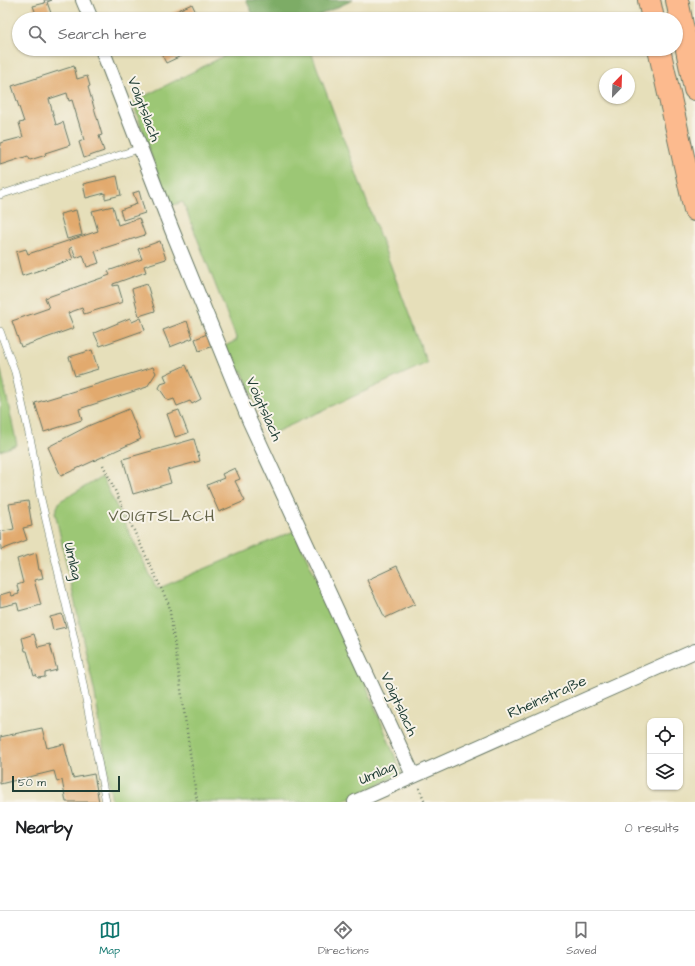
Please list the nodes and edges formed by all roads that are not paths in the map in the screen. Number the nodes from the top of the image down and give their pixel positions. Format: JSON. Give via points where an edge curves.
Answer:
{"nodes":[{"id":1,"x":83,"y":0,"type":"edge"},
{"id":2,"x":649,"y":0,"type":"edge"},
{"id":3,"x":677,"y":0,"type":"edge"},
{"id":4,"x":88,"y":12,"type":"edge"},
{"id":5,"x":652,"y":12,"type":"edge"},
{"id":6,"x":679,"y":12,"type":"edge"},
{"id":7,"x":683,"y":30,"type":"edge"},
{"id":8,"x":105,"y":56,"type":"edge"},
{"id":9,"x":662,"y":56,"type":"edge"},
{"id":10,"x":695,"y":89,"type":"edge"},
{"id":11,"x":140,"y":148,"type":"junction"},
{"id":12,"x":0,"y":195,"type":"edge"},
{"id":13,"x":695,"y":210,"type":"edge"},
{"id":14,"x":0,"y":331,"type":"edge"},
{"id":15,"x":695,"y":651,"type":"edge"},
{"id":16,"x":413,"y":775,"type":"junction"},
{"id":17,"x":106,"y":802,"type":"edge"},
{"id":18,"x":355,"y":802,"type":"edge"}],
"edges":[{"from":1,"to":4,"type":"street"},
{"from":2,"to":5,"type":"highway"},
{"from":3,"to":6,"type":"highway"},
{"from":7,"to":10,"type":"highway"},
{"from":8,"to":11,"type":"street","name":"Voigtslach"},
{"from":9,"to":13,"type":"highway"},
{"from":11,"to":12,"type":"lane"},
{"from":11,"to":16,"type":"street","name":"Voigtslach","via":[[250,422]]},
{"from":14,"to":17,"type":"lane","name":"Umlag","via":[[15,372],[32,447]]},
{"from":15,"to":16,"type":"street","name":"Rheinstraße"},
{"from":16,"to":18,"type":"street","name":"Umlag"}]}
